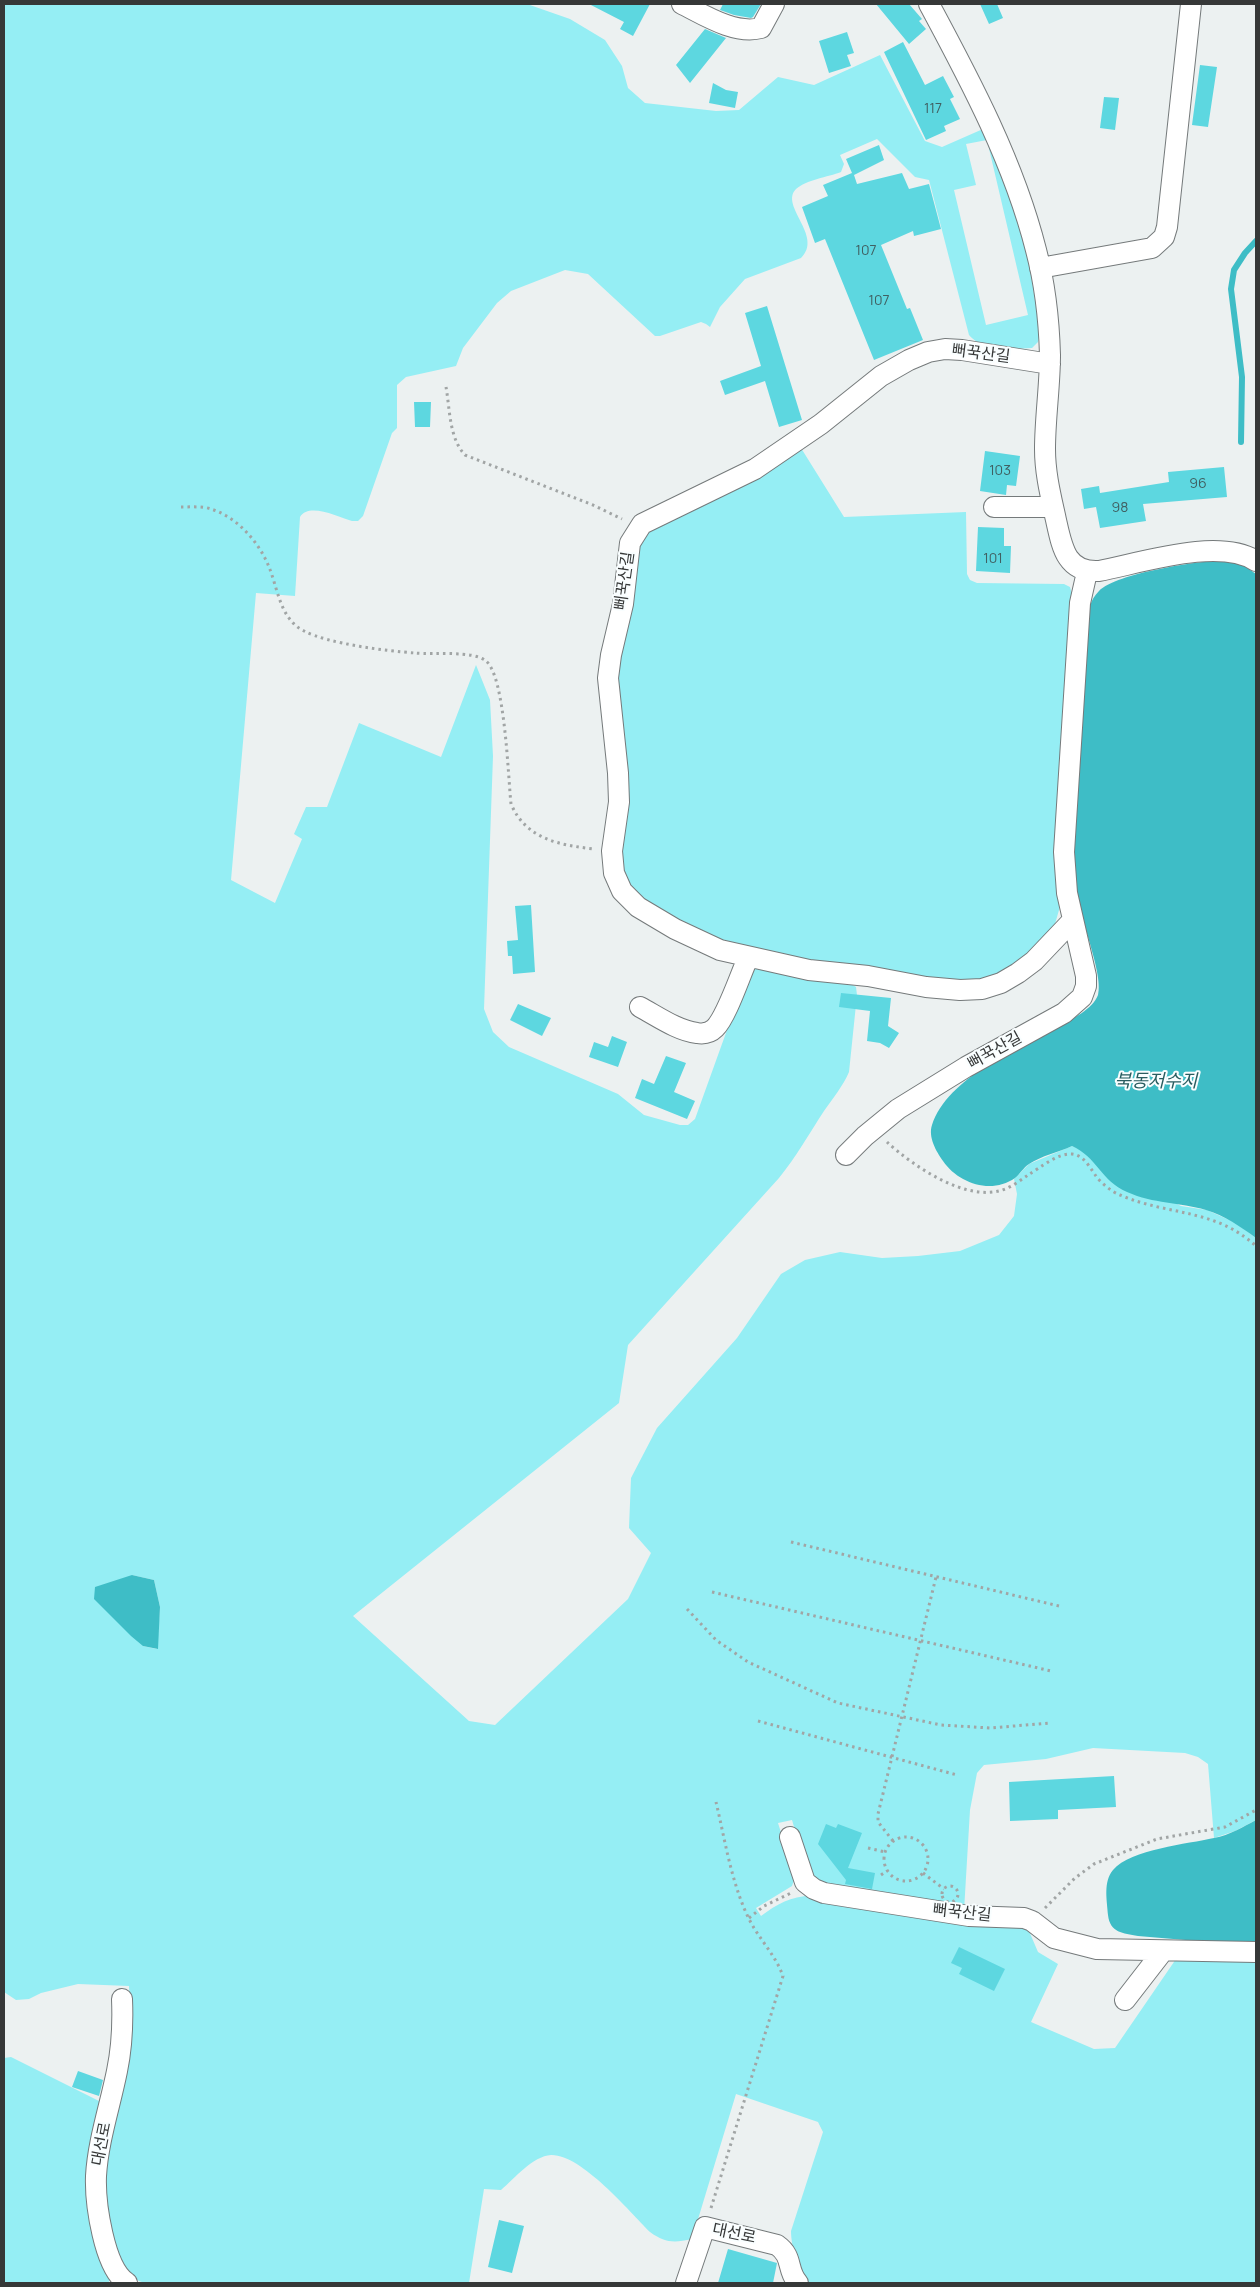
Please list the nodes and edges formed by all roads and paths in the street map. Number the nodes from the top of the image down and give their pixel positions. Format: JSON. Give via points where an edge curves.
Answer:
{"nodes":[{"id":1,"x":682,"y":4,"type":"edge"},
{"id":2,"x":774,"y":4,"type":"edge"},
{"id":3,"x":929,"y":4,"type":"edge"},
{"id":4,"x":1191,"y":4,"type":"edge"},
{"id":5,"x":1040,"y":268,"type":"junction"},
{"id":6,"x":1050,"y":364,"type":"junction"},
{"id":7,"x":446,"y":387,"type":"dead end"},
{"id":8,"x":181,"y":507,"type":"dead end"},
{"id":9,"x":994,"y":507,"type":"dead end"},
{"id":10,"x":1053,"y":507,"type":"junction"},
{"id":11,"x":638,"y":529,"type":"junction"},
{"id":12,"x":1254,"y":556,"type":"edge"},
{"id":13,"x":1087,"y":572,"type":"junction"},
{"id":14,"x":612,"y":851,"type":"junction"},
{"id":15,"x":1073,"y":920,"type":"junction"},
{"id":16,"x":748,"y":958,"type":"junction"},
{"id":17,"x":640,"y":1008,"type":"dead end"},
{"id":18,"x":873,"y":1129,"type":"junction"},
{"id":19,"x":846,"y":1155,"type":"dead end"},
{"id":20,"x":1256,"y":1246,"type":"edge"},
{"id":21,"x":791,"y":1542,"type":"dead end"},
{"id":22,"x":936,"y":1577,"type":"junction"},
{"id":23,"x":712,"y":1592,"type":"dead end"},
{"id":24,"x":1059,"y":1606,"type":"dead end"},
{"id":25,"x":687,"y":1609,"type":"dead end"},
{"id":26,"x":921,"y":1640,"type":"junction"},
{"id":27,"x":1051,"y":1671,"type":"dead end"},
{"id":28,"x":903,"y":1716,"type":"junction"},
{"id":29,"x":758,"y":1721,"type":"dead end"},
{"id":30,"x":1050,"y":1723,"type":"dead end"},
{"id":31,"x":892,"y":1757,"type":"junction"},
{"id":32,"x":957,"y":1775,"type":"dead end"},
{"id":33,"x":716,"y":1802,"type":"dead end"},
{"id":34,"x":1256,"y":1810,"type":"edge"},
{"id":35,"x":790,"y":1837,"type":"dead end"},
{"id":36,"x":893,"y":1841,"type":"junction"},
{"id":37,"x":868,"y":1848,"type":"dead end"},
{"id":38,"x":885,"y":1852,"type":"junction"},
{"id":39,"x":887,"y":1871,"type":"junction"},
{"id":40,"x":924,"y":1873,"type":"junction"},
{"id":41,"x":881,"y":1875,"type":"dead end"},
{"id":42,"x":809,"y":1885,"type":"junction"},
{"id":43,"x":944,"y":1888,"type":"dead end"},
{"id":44,"x":748,"y":1918,"type":"junction"},
{"id":45,"x":1032,"y":1921,"type":"junction"},
{"id":46,"x":1163,"y":1951,"type":"junction"},
{"id":47,"x":1256,"y":1952,"type":"edge"},
{"id":48,"x":122,"y":1999,"type":"dead end"},
{"id":49,"x":1125,"y":2000,"type":"dead end"},
{"id":50,"x":705,"y":2228,"type":"junction"},
{"id":51,"x":127,"y":2283,"type":"edge"},
{"id":52,"x":686,"y":2283,"type":"edge"},
{"id":53,"x":798,"y":2283,"type":"edge"}],
"edges":[{"from":1,"to":2,"type":"street","via":[[740,29],[752,30],[761,28]]},
{"from":3,"to":5,"type":"street","via":[[995,134],[1017,187]]},
{"from":4,"to":5,"type":"street","via":[[1164,237],[1152,248]]},
{"from":5,"to":6,"type":"street","via":[[1047,307]]},
{"from":6,"to":10,"type":"street","via":[[1045,451]]},
{"from":6,"to":11,"type":"street","name":"뻐꾹산길","via":[[962,350],[928,352],[880,376],[821,424],[769,460],[728,484],[650,518]]},
{"from":7,"to":11,"type":"path","via":[[454,438],[465,455],[612,514]]},
{"from":8,"to":14,"type":"path","via":[[211,509],[238,524],[257,545],[269,566],[284,611],[304,631],[371,648],[476,656],[486,660],[495,670],[500,692],[511,804],[517,817],[526,828],[540,836]]},
{"from":9,"to":10,"type":"street"},
{"from":10,"to":13,"type":"street","via":[[1062,545],[1073,562]]},
{"from":11,"to":14,"type":"street","name":"뻐꾹산길","via":[[630,543],[623,604],[608,678],[619,802]]},
{"from":12,"to":13,"type":"street","via":[[1210,550]]},
{"from":13,"to":15,"type":"street","name":"뻐꾹산길","via":[[1080,603],[1064,852],[1064,875]]},
{"from":14,"to":16,"type":"street","name":"뻐꾹산길","via":[[614,873],[622,891],[638,907],[720,950]]},
{"from":15,"to":16,"type":"street","name":"뻐꾹산길","via":[[1018,973],[1001,983],[982,988],[926,987]]},
{"from":15,"to":18,"type":"street","name":"뻐꾹산길","via":[[1086,976],[1082,997],[1074,1006],[944,1080]]},
{"from":16,"to":17,"type":"street","via":[[721,1019],[706,1034],[684,1030]]},
{"from":18,"to":19,"type":"street","name":"뻐꾹산길"},
{"from":18,"to":20,"type":"path","via":[[904,1158],[934,1176],[963,1188],[988,1192],[1006,1189],[1044,1164],[1072,1154],[1082,1158],[1097,1178],[1117,1194],[1153,1207],[1214,1219],[1243,1234]]},
{"from":21,"to":22,"type":"path"},
{"from":22,"to":24,"type":"path"},
{"from":22,"to":26,"type":"path"},
{"from":23,"to":26,"type":"path"},
{"from":25,"to":28,"type":"path","via":[[716,1640],[748,1662],[786,1681],[838,1703]]},
{"from":26,"to":27,"type":"path"},
{"from":26,"to":28,"type":"path"},
{"from":28,"to":30,"type":"path","via":[[941,1725],[990,1728]]},
{"from":28,"to":31,"type":"path"},
{"from":29,"to":31,"type":"path"},
{"from":31,"to":32,"type":"path"},
{"from":31,"to":36,"type":"path","via":[[877,1818]]},
{"from":33,"to":44,"type":"path","via":[[738,1894]]},
{"from":34,"to":45,"type":"path","via":[[1225,1827],[1157,1839],[1094,1864],[1075,1878]]},
{"from":35,"to":42,"type":"street","via":[[805,1882]]},
{"from":36,"to":38,"type":"path"},
{"from":36,"to":40,"type":"path","via":[[914,1838],[924,1846],[928,1860]]},
{"from":37,"to":38,"type":"path"},
{"from":38,"to":39,"type":"path"},
{"from":39,"to":40,"type":"path","via":[[895,1879],[903,1881]]},
{"from":39,"to":41,"type":"path"},
{"from":40,"to":43,"type":"path"},
{"from":42,"to":44,"type":"path","via":[[764,1906]]},
{"from":42,"to":45,"type":"street","name":"뻐꾹산길","via":[[824,1893],[969,1916]]},
{"from":44,"to":50,"type":"path","via":[[778,1961],[783,1976]]},
{"from":45,"to":46,"type":"street","name":"뻐꾹산길","via":[[1054,1938],[1075,1945],[1116,1951]]},
{"from":46,"to":47,"type":"street","name":"뻐꾹산길"},
{"from":46,"to":49,"type":"street"},
{"from":48,"to":51,"type":"street","name":"대선로","via":[[122,2044],[96,2176],[106,2247],[120,2279]]},
{"from":50,"to":52,"type":"street","name":"대선로"},
{"from":50,"to":53,"type":"street","name":"대선로","via":[[777,2245],[790,2258]]}]}
